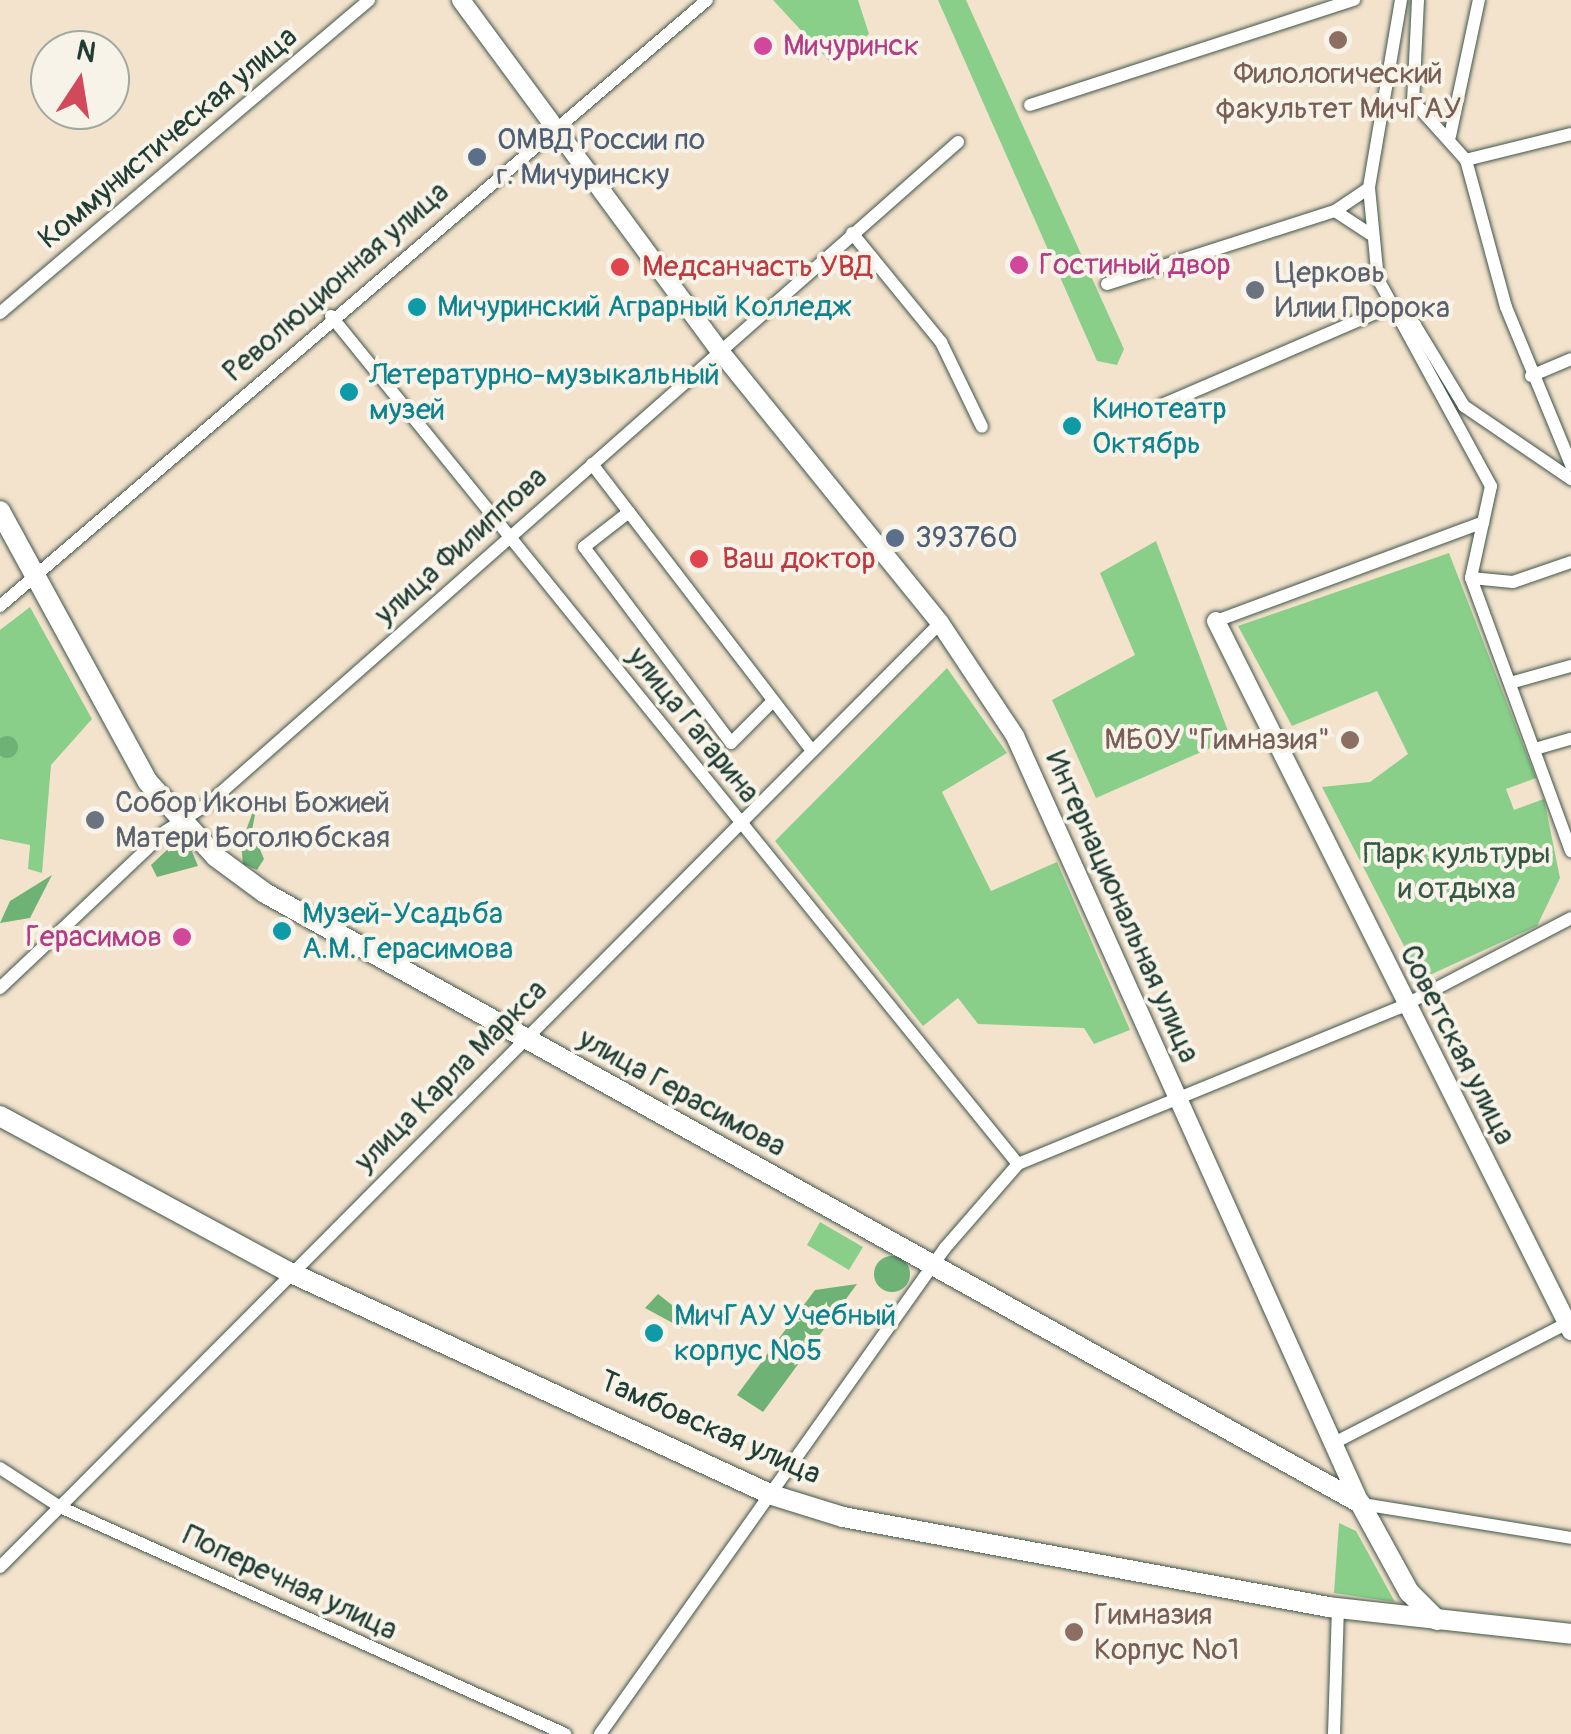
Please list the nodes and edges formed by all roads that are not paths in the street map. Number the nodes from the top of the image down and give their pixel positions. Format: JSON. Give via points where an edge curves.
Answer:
{"nodes":[{"id":1,"x":369,"y":0,"type":"edge"},
{"id":2,"x":461,"y":0,"type":"edge"},
{"id":3,"x":708,"y":0,"type":"edge"},
{"id":4,"x":1354,"y":0,"type":"edge"},
{"id":5,"x":1401,"y":0,"type":"edge"},
{"id":6,"x":1418,"y":0,"type":"edge"},
{"id":7,"x":1479,"y":0,"type":"edge"},
{"id":8,"x":1030,"y":105,"type":"dead end"},
{"id":9,"x":556,"y":128,"type":"junction"},
{"id":10,"x":1571,"y":134,"type":"edge"},
{"id":11,"x":1450,"y":136,"type":"junction"},
{"id":12,"x":958,"y":142,"type":"dead end"},
{"id":13,"x":1466,"y":160,"type":"junction"},
{"id":14,"x":1370,"y":188,"type":"junction"},
{"id":15,"x":1335,"y":211,"type":"junction"},
{"id":16,"x":852,"y":233,"type":"junction"},
{"id":17,"x":1370,"y":234,"type":"junction"},
{"id":18,"x":1107,"y":284,"type":"dead end"},
{"id":19,"x":1390,"y":307,"type":"junction"},
{"id":20,"x":0,"y":313,"type":"edge"},
{"id":21,"x":331,"y":316,"type":"junction"},
{"id":22,"x":719,"y":350,"type":"junction"},
{"id":23,"x":1571,"y":359,"type":"edge"},
{"id":24,"x":1531,"y":376,"type":"junction"},
{"id":25,"x":1162,"y":405,"type":"dead end"},
{"id":26,"x":982,"y":427,"type":"dead end"},
{"id":27,"x":592,"y":464,"type":"junction"},
{"id":28,"x":1571,"y":465,"type":"edge"},
{"id":29,"x":1571,"y":479,"type":"edge"},
{"id":30,"x":0,"y":511,"type":"edge"},
{"id":31,"x":629,"y":512,"type":"junction"},
{"id":32,"x":1483,"y":522,"type":"junction"},
{"id":33,"x":510,"y":536,"type":"junction"},
{"id":34,"x":1571,"y":562,"type":"edge"},
{"id":35,"x":34,"y":576,"type":"junction"},
{"id":36,"x":1471,"y":578,"type":"junction"},
{"id":37,"x":0,"y":606,"type":"edge"},
{"id":38,"x":1216,"y":621,"type":"joint"},
{"id":39,"x":940,"y":623,"type":"junction"},
{"id":40,"x":1571,"y":666,"type":"edge"},
{"id":41,"x":1510,"y":684,"type":"junction"},
{"id":42,"x":774,"y":701,"type":"junction"},
{"id":43,"x":1571,"y":739,"type":"edge"},
{"id":44,"x":811,"y":749,"type":"junction"},
{"id":45,"x":1535,"y":749,"type":"junction"},
{"id":46,"x":177,"y":821,"type":"junction"},
{"id":47,"x":739,"y":822,"type":"junction"},
{"id":48,"x":1569,"y":836,"type":"edge"},
{"id":49,"x":1571,"y":851,"type":"edge"},
{"id":50,"x":1571,"y":918,"type":"edge"},
{"id":51,"x":0,"y":988,"type":"edge"},
{"id":52,"x":1406,"y":1004,"type":"junction"},
{"id":53,"x":525,"y":1039,"type":"junction"},
{"id":54,"x":1178,"y":1102,"type":"junction"},
{"id":55,"x":0,"y":1116,"type":"edge"},
{"id":56,"x":1018,"y":1164,"type":"junction"},
{"id":57,"x":935,"y":1264,"type":"junction"},
{"id":58,"x":286,"y":1271,"type":"junction"},
{"id":59,"x":1570,"y":1325,"type":"edge"},
{"id":60,"x":1332,"y":1444,"type":"junction"},
{"id":61,"x":0,"y":1468,"type":"edge"},
{"id":62,"x":772,"y":1495,"type":"junction"},
{"id":63,"x":1360,"y":1503,"type":"junction"},
{"id":64,"x":60,"y":1507,"type":"junction"},
{"id":65,"x":1571,"y":1538,"type":"edge"},
{"id":66,"x":0,"y":1568,"type":"edge"},
{"id":67,"x":1338,"y":1608,"type":"junction"},
{"id":68,"x":1438,"y":1620,"type":"junction"},
{"id":69,"x":1571,"y":1634,"type":"edge"},
{"id":70,"x":565,"y":1734,"type":"edge"},
{"id":71,"x":600,"y":1734,"type":"edge"},
{"id":72,"x":1334,"y":1734,"type":"edge"}],
"edges":[{"from":1,"to":20,"type":"street","name":"Коммунистическая улица"},
{"from":2,"to":9,"type":"main road","name":"Интернациональная улица"},
{"from":3,"to":9,"type":"street","name":"Революционная улица"},
{"from":4,"to":8,"type":"street"},
{"from":5,"to":14,"type":"street"},
{"from":6,"to":11,"type":"street","via":[[1413,101],[1419,118]]},
{"from":7,"to":11,"type":"street"},
{"from":9,"to":21,"type":"street","name":"Революционная улица"},
{"from":9,"to":22,"type":"main road","name":"Интернациональная улица"},
{"from":10,"to":13,"type":"street"},
{"from":11,"to":13,"type":"street"},
{"from":12,"to":16,"type":"street","name":"улица Филиппова"},
{"from":13,"to":24,"type":"street"},
{"from":14,"to":15,"type":"street"},
{"from":14,"to":17,"type":"street"},
{"from":15,"to":17,"type":"street"},
{"from":15,"to":18,"type":"street"},
{"from":16,"to":22,"type":"street","name":"улица Филиппова"},
{"from":16,"to":26,"type":"street","via":[[941,342]]},
{"from":17,"to":19,"type":"street"},
{"from":19,"to":25,"type":"street"},
{"from":19,"to":29,"type":"street","via":[[1415,325],[1464,406]]},
{"from":19,"to":32,"type":"street","via":[[1491,486]]},
{"from":21,"to":33,"type":"street","name":"улица Гагарина"},
{"from":21,"to":35,"type":"street","name":"Революционная улица"},
{"from":22,"to":27,"type":"street","name":"улица Филиппова"},
{"from":22,"to":39,"type":"main road","name":"Интернациональная улица"},
{"from":23,"to":24,"type":"street"},
{"from":24,"to":28,"type":"street"},
{"from":27,"to":31,"type":"street"},
{"from":27,"to":33,"type":"street","name":"улица Филиппова"},
{"from":30,"to":35,"type":"main road","name":"улица Герасимова"},
{"from":31,"to":42,"type":"street"},
{"from":31,"to":42,"type":"street","via":[[584,548],[731,743]]},
{"from":32,"to":36,"type":"street"},
{"from":32,"to":38,"type":"street"},
{"from":33,"to":46,"type":"street","name":"улица Филиппова","via":[[210,803]]},
{"from":33,"to":47,"type":"street","name":"улица Гагарина"},
{"from":34,"to":36,"type":"street","via":[[1513,582]]},
{"from":35,"to":37,"type":"street","name":"Революционная улица"},
{"from":35,"to":46,"type":"main road","name":"улица Герасимова","via":[[97,697]]},
{"from":36,"to":41,"type":"street"},
{"from":38,"to":52,"type":"main road","name":"Советская улица"},
{"from":39,"to":44,"type":"street","name":"улица Карла Маркса"},
{"from":39,"to":54,"type":"main road","name":"Интернациональная улица","via":[[1070,842]]},
{"from":40,"to":41,"type":"street"},
{"from":41,"to":45,"type":"street"},
{"from":42,"to":44,"type":"street"},
{"from":43,"to":45,"type":"street"},
{"from":44,"to":47,"type":"street","name":"улица Карла Маркса"},
{"from":45,"to":48,"type":"street"},
{"from":46,"to":51,"type":"street","name":"улица Филиппова"},
{"from":46,"to":53,"type":"main road","name":"улица Герасимова","via":[[265,894]]},
{"from":47,"to":53,"type":"street","name":"улица Карла Маркса"},
{"from":47,"to":56,"type":"street","name":"улица Гагарина"},
{"from":48,"to":49,"type":"street"},
{"from":50,"to":52,"type":"street"},
{"from":52,"to":54,"type":"street"},
{"from":52,"to":59,"type":"main road","name":"Советская улица"},
{"from":53,"to":57,"type":"main road","name":"улица Герасимова"},
{"from":53,"to":58,"type":"street","name":"улица Карла Маркса"},
{"from":54,"to":56,"type":"street"},
{"from":54,"to":60,"type":"main road","name":"Интернациональная улица"},
{"from":55,"to":58,"type":"main road","name":"Тамбовская улица"},
{"from":56,"to":57,"type":"street"},
{"from":57,"to":62,"type":"street"},
{"from":57,"to":63,"type":"main road","name":"улица Герасимова"},
{"from":58,"to":62,"type":"main road","name":"Тамбовская улица"},
{"from":58,"to":64,"type":"street","name":"улица Карла Маркса"},
{"from":59,"to":60,"type":"street"},
{"from":60,"to":63,"type":"main road","name":"Интернациональная улица"},
{"from":61,"to":64,"type":"street","name":"Поперечная улица"},
{"from":62,"to":67,"type":"main road","name":"Тамбовская улица","via":[[842,1517]]},
{"from":62,"to":71,"type":"street"},
{"from":63,"to":65,"type":"street"},
{"from":63,"to":68,"type":"main road","via":[[1409,1592]]},
{"from":64,"to":66,"type":"street","name":"улица Карла Маркса"},
{"from":64,"to":70,"type":"street","name":"Поперечная улица"},
{"from":67,"to":68,"type":"main road","name":"Тамбовская улица"},
{"from":67,"to":72,"type":"street"},
{"from":68,"to":69,"type":"main road","name":"Тамбовская улица"}]}
